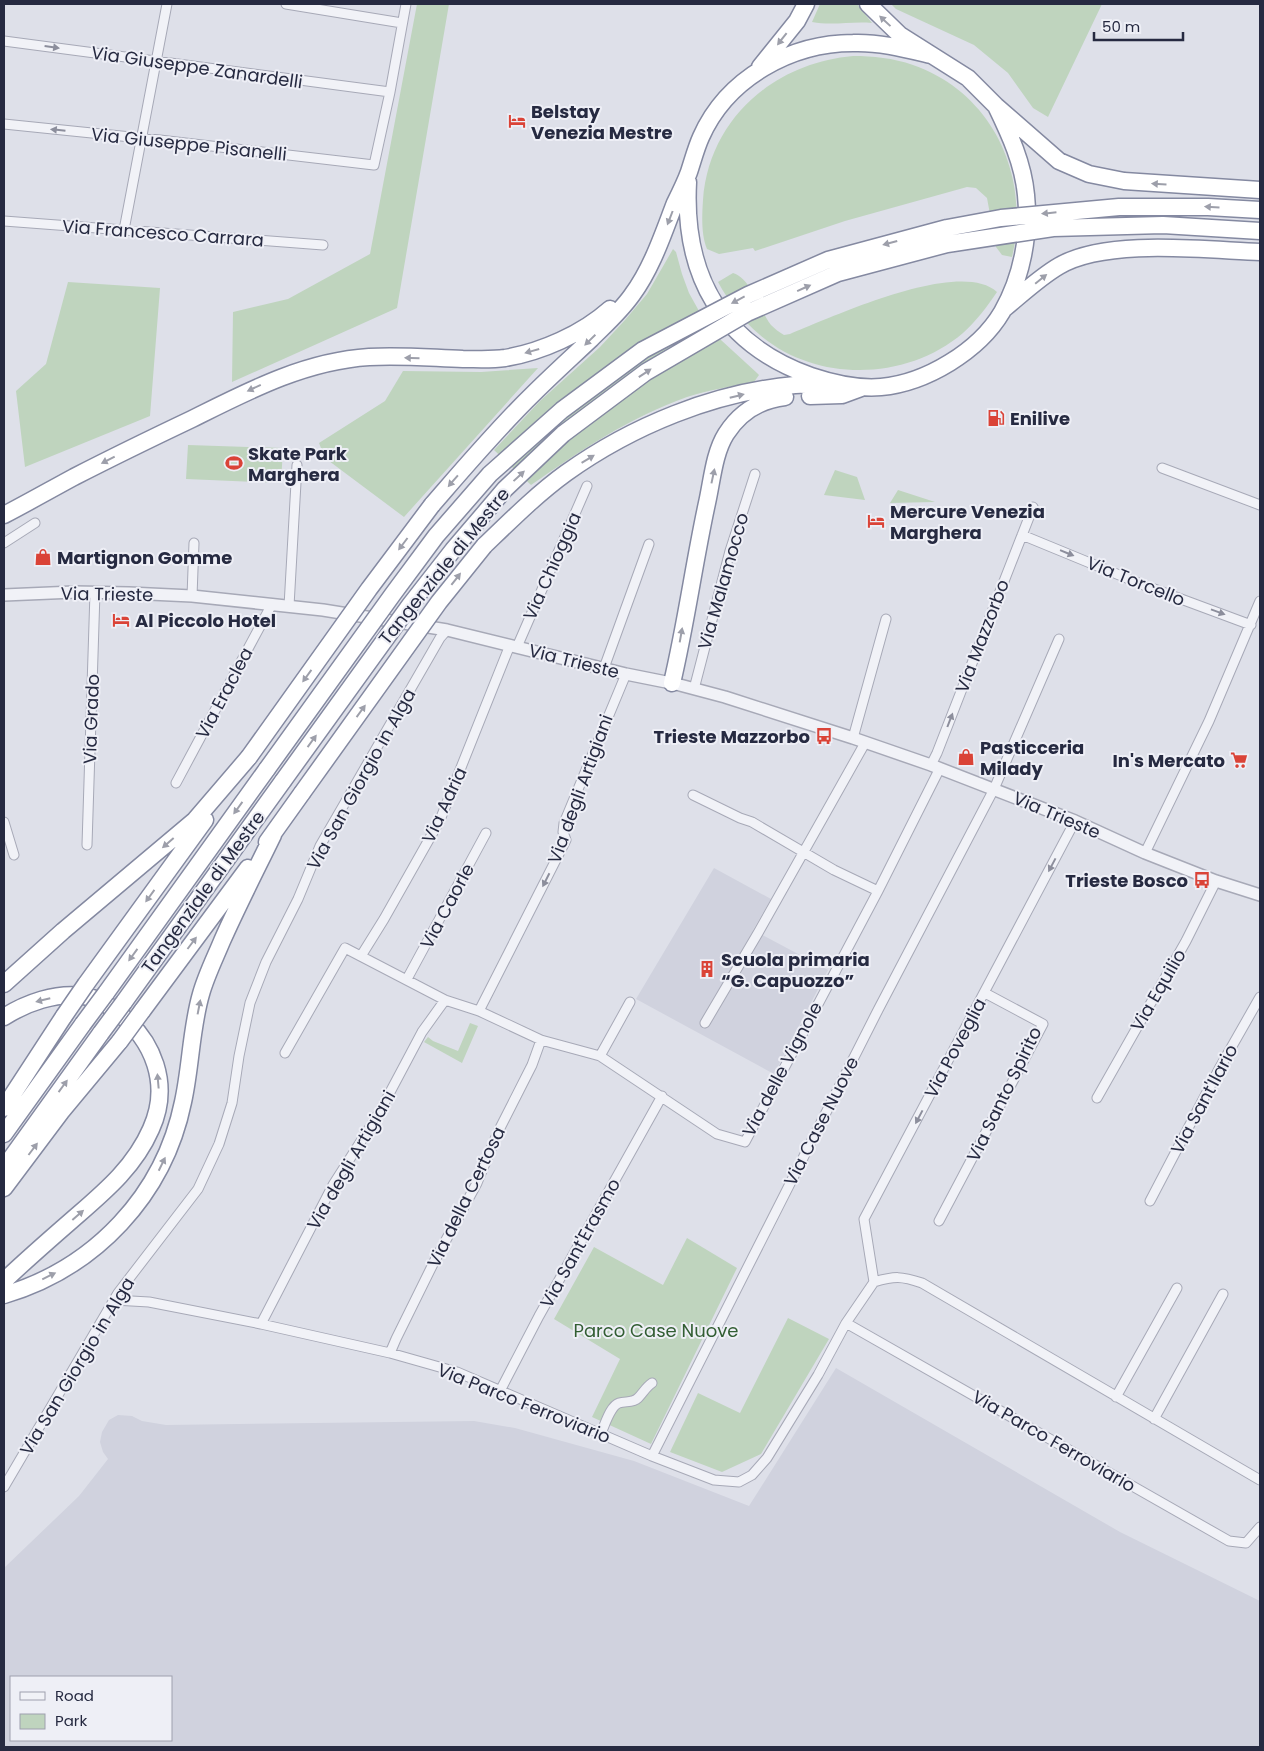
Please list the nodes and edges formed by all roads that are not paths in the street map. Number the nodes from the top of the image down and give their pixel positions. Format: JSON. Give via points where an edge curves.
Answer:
{"nodes":[{"id":1,"x":167,"y":4,"type":"edge"},
{"id":2,"x":286,"y":4,"type":"edge"},
{"id":3,"x":406,"y":4,"type":"edge"},
{"id":4,"x":806,"y":4,"type":"edge"},
{"id":5,"x":868,"y":4,"type":"edge"},
{"id":6,"x":402,"y":22,"type":"junction"},
{"id":7,"x":4,"y":41,"type":"edge"},
{"id":8,"x":931,"y":55,"type":"junction"},
{"id":9,"x":156,"y":61,"type":"junction"},
{"id":10,"x":755,"y":72,"type":"junction"},
{"id":11,"x":390,"y":92,"type":"junction"},
{"id":12,"x":996,"y":106,"type":"junction"},
{"id":13,"x":4,"y":124,"type":"edge"},
{"id":14,"x":142,"y":138,"type":"junction"},
{"id":15,"x":689,"y":172,"type":"junction"},
{"id":16,"x":1260,"y":190,"type":"edge"},
{"id":17,"x":1260,"y":210,"type":"edge"},
{"id":18,"x":4,"y":221,"type":"edge"},
{"id":19,"x":124,"y":230,"type":"junction"},
{"id":20,"x":1260,"y":231,"type":"edge"},
{"id":21,"x":323,"y":245,"type":"dead end"},
{"id":22,"x":1260,"y":252,"type":"edge"},
{"id":23,"x":644,"y":276,"type":"junction"},
{"id":24,"x":1003,"y":310,"type":"junction"},
{"id":25,"x":855,"y":386,"type":"junction"},
{"id":26,"x":297,"y":465,"type":"dead end"},
{"id":27,"x":1162,"y":468,"type":"dead end"},
{"id":28,"x":755,"y":474,"type":"dead end"},
{"id":29,"x":587,"y":486,"type":"dead end"},
{"id":30,"x":1260,"y":505,"type":"edge"},
{"id":31,"x":1033,"y":507,"type":"dead end"},
{"id":32,"x":4,"y":515,"type":"edge"},
{"id":33,"x":35,"y":523,"type":"dead end"},
{"id":34,"x":1022,"y":535,"type":"junction"},
{"id":35,"x":194,"y":543,"type":"dead end"},
{"id":36,"x":4,"y":544,"type":"edge"},
{"id":37,"x":649,"y":544,"type":"dead end"},
{"id":38,"x":4,"y":587,"type":"edge"},
{"id":39,"x":94,"y":592,"type":"junction"},
{"id":40,"x":22,"y":593,"type":"junction"},
{"id":41,"x":4,"y":595,"type":"edge"},
{"id":42,"x":192,"y":596,"type":"junction"},
{"id":43,"x":1260,"y":601,"type":"edge"},
{"id":44,"x":272,"y":604,"type":"junction"},
{"id":45,"x":290,"y":606,"type":"junction"},
{"id":46,"x":886,"y":619,"type":"dead end"},
{"id":47,"x":1251,"y":624,"type":"junction"},
{"id":48,"x":447,"y":630,"type":"junction"},
{"id":49,"x":1059,"y":639,"type":"dead end"},
{"id":50,"x":514,"y":646,"type":"junction"},
{"id":51,"x":604,"y":668,"type":"junction"},
{"id":52,"x":626,"y":674,"type":"junction"},
{"id":53,"x":672,"y":683,"type":"junction"},
{"id":54,"x":694,"y":689,"type":"junction"},
{"id":55,"x":853,"y":738,"type":"junction"},
{"id":56,"x":865,"y":743,"type":"junction"},
{"id":57,"x":249,"y":757,"type":"junction"},
{"id":58,"x":935,"y":767,"type":"junction"},
{"id":59,"x":176,"y":783,"type":"dead end"},
{"id":60,"x":994,"y":789,"type":"junction"},
{"id":61,"x":693,"y":794,"type":"dead end"},
{"id":62,"x":1075,"y":821,"type":"junction"},
{"id":63,"x":4,"y":822,"type":"edge"},
{"id":64,"x":486,"y":833,"type":"dead end"},
{"id":65,"x":273,"y":835,"type":"junction"},
{"id":66,"x":87,"y":845,"type":"dead end"},
{"id":67,"x":804,"y":851,"type":"junction"},
{"id":68,"x":1145,"y":853,"type":"junction"},
{"id":69,"x":14,"y":855,"type":"dead end"},
{"id":70,"x":1216,"y":881,"type":"junction"},
{"id":71,"x":878,"y":891,"type":"junction"},
{"id":72,"x":1260,"y":896,"type":"edge"},
{"id":73,"x":361,"y":956,"type":"junction"},
{"id":74,"x":408,"y":979,"type":"junction"},
{"id":75,"x":4,"y":984,"type":"edge"},
{"id":76,"x":985,"y":993,"type":"junction"},
{"id":77,"x":1260,"y":997,"type":"edge"},
{"id":78,"x":445,"y":1000,"type":"junction"},
{"id":79,"x":630,"y":1002,"type":"dead end"},
{"id":80,"x":479,"y":1011,"type":"junction"},
{"id":81,"x":4,"y":1017,"type":"edge"},
{"id":82,"x":705,"y":1023,"type":"dead end"},
{"id":83,"x":541,"y":1040,"type":"junction"},
{"id":84,"x":285,"y":1053,"type":"dead end"},
{"id":85,"x":600,"y":1056,"type":"junction"},
{"id":86,"x":662,"y":1096,"type":"junction"},
{"id":87,"x":1097,"y":1098,"type":"dead end"},
{"id":88,"x":4,"y":1108,"type":"edge"},
{"id":89,"x":4,"y":1134,"type":"edge"},
{"id":90,"x":4,"y":1168,"type":"edge"},
{"id":91,"x":4,"y":1188,"type":"edge"},
{"id":92,"x":1150,"y":1201,"type":"dead end"},
{"id":93,"x":939,"y":1221,"type":"dead end"},
{"id":94,"x":4,"y":1281,"type":"edge"},
{"id":95,"x":874,"y":1282,"type":"junction"},
{"id":96,"x":1177,"y":1288,"type":"dead end"},
{"id":97,"x":1223,"y":1294,"type":"dead end"},
{"id":98,"x":4,"y":1295,"type":"edge"},
{"id":99,"x":114,"y":1300,"type":"junction"},
{"id":100,"x":846,"y":1323,"type":"junction"},
{"id":101,"x":261,"y":1324,"type":"junction"},
{"id":102,"x":390,"y":1353,"type":"junction"},
{"id":103,"x":652,"y":1383,"type":"dead end"},
{"id":104,"x":500,"y":1391,"type":"junction"},
{"id":105,"x":1116,"y":1397,"type":"junction"},
{"id":106,"x":1154,"y":1419,"type":"junction"},
{"id":107,"x":601,"y":1433,"type":"junction"},
{"id":108,"x":652,"y":1456,"type":"junction"},
{"id":109,"x":1260,"y":1480,"type":"edge"},
{"id":110,"x":4,"y":1487,"type":"edge"},
{"id":111,"x":1260,"y":1527,"type":"edge"}],
"edges":[{"from":1,"to":9,"type":"street"},
{"from":2,"to":6,"type":"street"},
{"from":3,"to":6,"type":"street"},
{"from":4,"to":10,"type":"highway","one_way":true,"via":[[797,21]]},
{"from":8,"to":5,"type":"highway","one_way":true,"via":[[900,34]]},
{"from":6,"to":11,"type":"street"},
{"from":7,"to":9,"type":"street","name":"Via Giuseppe Zanardelli","one_way":true},
{"from":8,"to":10,"type":"highway","via":[[881,44],[827,44],[786,57]]},
{"from":8,"to":12,"type":"highway","via":[[968,78]]},
{"from":9,"to":11,"type":"street","name":"Via Giuseppe Zanardelli"},
{"from":9,"to":14,"type":"street"},
{"from":10,"to":15,"type":"highway","via":[[713,115]]},
{"from":11,"to":14,"type":"street","name":"Via Giuseppe Pisanelli","via":[[374,165]]},
{"from":16,"to":12,"type":"highway","one_way":true,"via":[[1124,181],[1089,174],[1059,161]]},
{"from":12,"to":24,"type":"highway","via":[[1020,161],[1027,212],[1018,276]]},
{"from":14,"to":13,"type":"street","name":"Via Giuseppe Pisanelli","one_way":true},
{"from":14,"to":19,"type":"street"},
{"from":15,"to":23,"type":"highway","one_way":true},
{"from":15,"to":25,"type":"highway","via":[[687,202],[694,254],[706,289],[726,319],[768,357],[797,371]]},
{"from":17,"to":89,"type":"highway","name":"Tangenziale di Mestre","one_way":true,"bridge":true,"via":[[1119,207],[1000,218],[947,228],[828,260],[748,295],[643,350],[562,410],[490,474],[425,551]]},
{"from":18,"to":19,"type":"street","name":"Via Francesco Carrara"},
{"from":19,"to":21,"type":"street","name":"Via Francesco Carrara"},
{"from":90,"to":20,"type":"highway","name":"Tangenziale di Mestre","one_way":true,"bridge":true,"via":[[453,550],[505,489],[564,434],[646,372],[747,313],[838,273],[947,244],[1053,228],[1163,225]]},
{"from":24,"to":22,"type":"highway","one_way":true,"via":[[1060,265],[1095,252],[1142,248]]},
{"from":23,"to":32,"type":"highway","one_way":true,"via":[[592,322],[561,340],[532,351],[485,359],[369,357],[276,378]]},
{"from":23,"to":57,"type":"highway","one_way":true,"bridge":true,"via":[[621,310],[532,395],[432,505]]},
{"from":24,"to":25,"type":"highway","via":[[976,343],[944,366],[909,381],[881,387]]},
{"from":53,"to":25,"type":"highway","one_way":true,"via":[[714,469],[727,432],[739,417],[766,400],[842,395]]},
{"from":65,"to":25,"type":"highway","one_way":true,"bridge":true,"via":[[439,602],[484,546],[565,474],[650,425],[699,406],[761,390],[797,385]]},
{"from":26,"to":45,"type":"street"},
{"from":27,"to":30,"type":"street"},
{"from":28,"to":54,"type":"street","name":"Via Malamocco","via":[[730,551]]},
{"from":29,"to":50,"type":"street","name":"Via Chioggia"},
{"from":31,"to":34,"type":"street","name":"Via Mazzorbo"},
{"from":33,"to":36,"type":"street"},
{"from":34,"to":47,"type":"street","name":"Via Torcello","one_way":true,"via":[[1146,586]]},
{"from":58,"to":34,"type":"street","name":"Via Mazzorbo","one_way":true,"via":[[937,753]]},
{"from":35,"to":42,"type":"street"},
{"from":37,"to":51,"type":"street"},
{"from":38,"to":40,"type":"street","name":"Via Trieste"},
{"from":39,"to":40,"type":"street","name":"Via Trieste"},
{"from":39,"to":42,"type":"street","name":"Via Trieste"},
{"from":39,"to":66,"type":"street","name":"Via Grado"},
{"from":40,"to":41,"type":"street","name":"Via Trieste"},
{"from":42,"to":44,"type":"street","name":"Via Trieste"},
{"from":43,"to":47,"type":"street"},
{"from":44,"to":45,"type":"street","name":"Via Trieste"},
{"from":44,"to":59,"type":"street","name":"Via Eraclea"},
{"from":45,"to":48,"type":"street","name":"Via Trieste"},
{"from":46,"to":55,"type":"street"},
{"from":47,"to":68,"type":"street","via":[[1209,722]]},
{"from":48,"to":50,"type":"street","name":"Via Trieste"},
{"from":48,"to":99,"type":"street","name":"Via San Giorgio in Alga","via":[[320,846],[266,962],[250,1002],[232,1103],[219,1144],[198,1189]]},
{"from":49,"to":60,"type":"street","name":"Via Case Nuove"},
{"from":50,"to":51,"type":"street","name":"Via Trieste"},
{"from":50,"to":73,"type":"street","name":"Via Adria","via":[[440,820]]},
{"from":51,"to":52,"type":"street","name":"Via Trieste"},
{"from":52,"to":53,"type":"street","name":"Via Trieste"},
{"from":52,"to":80,"type":"street","name":"Via degli Artigiani","one_way":true,"via":[[564,824],[566,840]]},
{"from":53,"to":54,"type":"street","name":"Via Trieste"},
{"from":54,"to":55,"type":"street","name":"Via Trieste"},
{"from":55,"to":56,"type":"street","name":"Via Trieste"},
{"from":56,"to":58,"type":"street","name":"Via Trieste"},
{"from":56,"to":67,"type":"street"},
{"from":57,"to":75,"type":"highway","one_way":true,"via":[[195,820]]},
{"from":57,"to":88,"type":"highway","one_way":true,"bridge":true,"via":[[86,984]]},
{"from":58,"to":60,"type":"street","name":"Via Trieste"},
{"from":58,"to":71,"type":"street","name":"Via delle Vignole"},
{"from":60,"to":62,"type":"street","name":"Via Trieste"},
{"from":60,"to":108,"type":"street","name":"Via Case Nuove","via":[[869,1027]]},
{"from":61,"to":67,"type":"street"},
{"from":62,"to":68,"type":"street","name":"Via Trieste"},
{"from":62,"to":76,"type":"street","name":"Via Poveglia","one_way":true},
{"from":63,"to":69,"type":"street"},
{"from":64,"to":74,"type":"street","name":"Via Caorle"},
{"from":91,"to":65,"type":"highway","one_way":true,"bridge":true,"via":[[120,1041]]},
{"from":98,"to":65,"type":"highway","one_way":true,"via":[[66,1268],[85,1255],[122,1222],[154,1180],[180,1118],[201,994],[238,905]]},
{"from":67,"to":71,"type":"street"},
{"from":67,"to":82,"type":"street"},
{"from":68,"to":70,"type":"street","name":"Via Trieste"},
{"from":70,"to":72,"type":"street","name":"Via Trieste"},
{"from":70,"to":87,"type":"street","name":"Via Equilio","via":[[1186,941]]},
{"from":71,"to":86,"type":"street","name":"Via delle Vignole","via":[[745,1142],[717,1134]]},
{"from":73,"to":74,"type":"street","name":"Via delle Vignole"},
{"from":73,"to":84,"type":"street","name":"Via delle Vignole","via":[[345,948]]},
{"from":74,"to":78,"type":"street","name":"Via delle Vignole"},
{"from":76,"to":93,"type":"street","name":"Via Santo Spirito","via":[[1043,1024]]},
{"from":76,"to":95,"type":"street","name":"Via Poveglia","one_way":true,"via":[[864,1219]]},
{"from":77,"to":92,"type":"street","name":"Via Sant'Ilario"},
{"from":78,"to":80,"type":"street","name":"Via delle Vignole"},
{"from":78,"to":101,"type":"street","name":"Via degli Artigiani","via":[[422,1032],[380,1113],[333,1185]]},
{"from":79,"to":85,"type":"street"},
{"from":80,"to":83,"type":"street","name":"Via delle Vignole"},
{"from":94,"to":81,"type":"highway","one_way":true,"via":[[112,1185],[136,1157],[150,1132],[158,1088],[157,1068],[143,1037],[113,1009],[91,997],[75,995],[46,999],[23,1006]]},
{"from":83,"to":85,"type":"street","name":"Via delle Vignole"},
{"from":83,"to":102,"type":"street","name":"Via della Certosa","via":[[477,1183]]},
{"from":85,"to":86,"type":"street","name":"Via delle Vignole"},
{"from":86,"to":104,"type":"street","name":"Via Sant'Erasmo"},
{"from":95,"to":100,"type":"street","name":"Via Parco Ferroviario"},
{"from":95,"to":105,"type":"street","via":[[894,1276],[922,1283]]},
{"from":96,"to":105,"type":"street"},
{"from":97,"to":106,"type":"street"},
{"from":99,"to":101,"type":"street","name":"Via Parco Ferroviario","via":[[149,1302]]},
{"from":99,"to":110,"type":"street","name":"Via San Giorgio in Alga"},
{"from":100,"to":108,"type":"street","name":"Via Parco Ferroviario","via":[[767,1458],[752,1475],[739,1482],[714,1480]]},
{"from":100,"to":111,"type":"street","name":"Via Parco Ferroviario","via":[[1229,1541],[1246,1543]]},
{"from":101,"to":102,"type":"street","name":"Via Parco Ferroviario"},
{"from":102,"to":104,"type":"street","name":"Via Parco Ferroviario","via":[[457,1372]]},
{"from":103,"to":107,"type":"street","via":[[638,1399],[618,1403]]},
{"from":104,"to":107,"type":"street","name":"Via Parco Ferroviario"},
{"from":105,"to":106,"type":"street"},
{"from":106,"to":109,"type":"street"},
{"from":107,"to":108,"type":"street","name":"Via Parco Ferroviario"}]}
